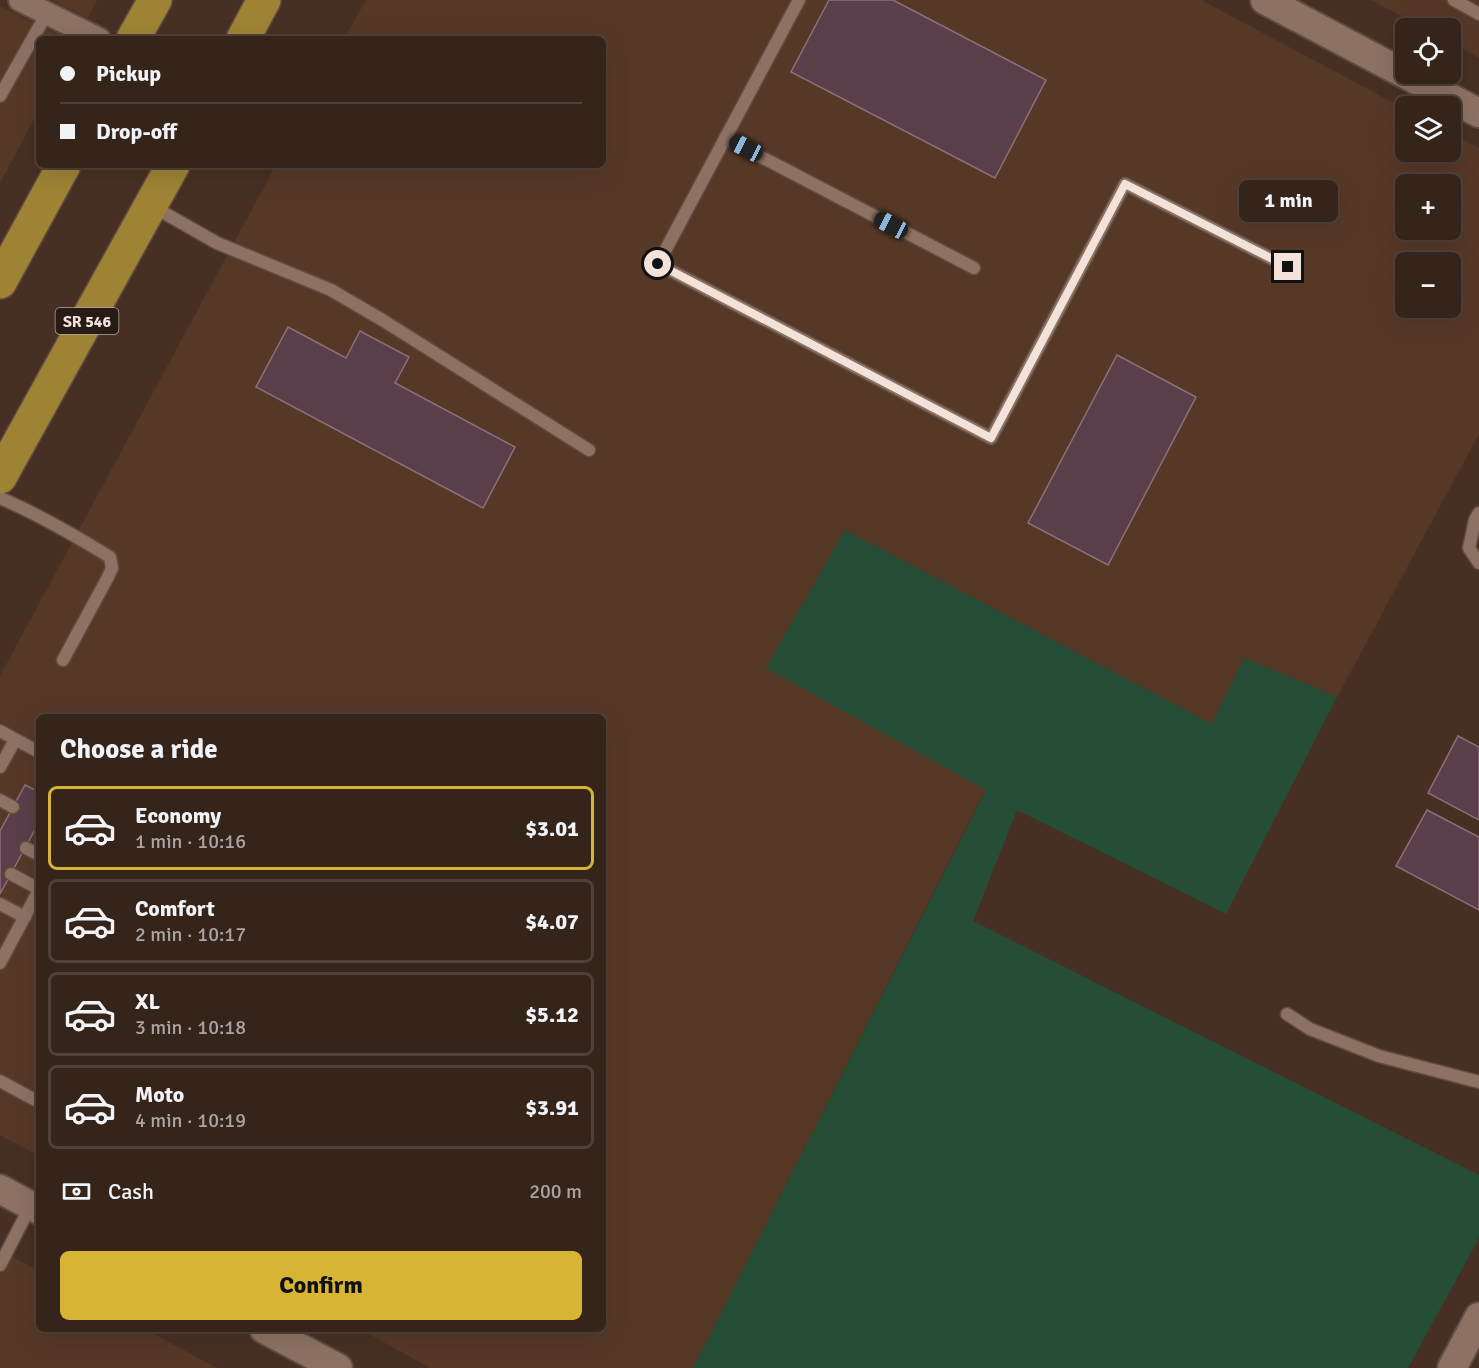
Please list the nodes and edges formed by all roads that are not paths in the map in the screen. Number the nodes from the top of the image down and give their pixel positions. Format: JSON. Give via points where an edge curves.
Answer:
{"nodes":[{"id":1,"x":20,"y":0,"type":"edge"},
{"id":2,"x":155,"y":0,"type":"edge"},
{"id":3,"x":264,"y":0,"type":"edge"},
{"id":4,"x":799,"y":0,"type":"edge"},
{"id":5,"x":1265,"y":0,"type":"edge"},
{"id":6,"x":1454,"y":0,"type":"edge"},
{"id":7,"x":47,"y":13,"type":"junction"},
{"id":8,"x":1479,"y":14,"type":"edge"},
{"id":9,"x":93,"y":36,"type":"edge"},
{"id":10,"x":135,"y":36,"type":"edge"},
{"id":11,"x":245,"y":36,"type":"edge"},
{"id":12,"x":0,"y":96,"type":"edge"},
{"id":13,"x":1479,"y":113,"type":"edge"},
{"id":14,"x":725,"y":138,"type":"junction"},
{"id":15,"x":62,"y":168,"type":"edge"},
{"id":16,"x":171,"y":168,"type":"edge"},
{"id":17,"x":151,"y":206,"type":"junction"},
{"id":18,"x":1288,"y":267,"type":"dead end"},
{"id":19,"x":974,"y":268,"type":"dead end"},
{"id":20,"x":0,"y":282,"type":"edge"},
{"id":21,"x":589,"y":450,"type":"dead end"},
{"id":22,"x":0,"y":477,"type":"edge"},
{"id":23,"x":0,"y":498,"type":"edge"},
{"id":24,"x":1479,"y":513,"type":"edge"},
{"id":25,"x":1479,"y":562,"type":"edge"},
{"id":26,"x":63,"y":660,"type":"dead end"},
{"id":27,"x":0,"y":731,"type":"edge"},
{"id":28,"x":15,"y":740,"type":"junction"},
{"id":29,"x":36,"y":750,"type":"edge"},
{"id":30,"x":0,"y":767,"type":"edge"},
{"id":31,"x":0,"y":800,"type":"edge"},
{"id":32,"x":13,"y":807,"type":"dead end"},
{"id":33,"x":26,"y":848,"type":"dead end"},
{"id":34,"x":36,"y":853,"type":"edge"},
{"id":35,"x":11,"y":874,"type":"dead end"},
{"id":36,"x":36,"y":888,"type":"edge"},
{"id":37,"x":36,"y":896,"type":"edge"},
{"id":38,"x":0,"y":904,"type":"edge"},
{"id":39,"x":25,"y":917,"type":"junction"},
{"id":40,"x":5,"y":940,"type":"edge"},
{"id":41,"x":0,"y":963,"type":"edge"},
{"id":42,"x":1287,"y":1014,"type":"dead end"},
{"id":43,"x":0,"y":1081,"type":"edge"},
{"id":44,"x":1479,"y":1082,"type":"edge"},
{"id":45,"x":36,"y":1100,"type":"edge"},
{"id":46,"x":0,"y":1189,"type":"edge"},
{"id":47,"x":35,"y":1208,"type":"edge"},
{"id":48,"x":0,"y":1265,"type":"edge"},
{"id":49,"x":1479,"y":1317,"type":"edge"},
{"id":50,"x":270,"y":1332,"type":"edge"},
{"id":51,"x":338,"y":1368,"type":"edge"},
{"id":52,"x":1452,"y":1368,"type":"edge"}],
"edges":[{"from":1,"to":7,"type":"street"},
{"from":2,"to":10,"type":"main road"},
{"from":3,"to":11,"type":"main road"},
{"from":4,"to":14,"type":"lane"},
{"from":5,"to":13,"type":"street"},
{"from":6,"to":8,"type":"lane"},
{"from":7,"to":9,"type":"street"},
{"from":7,"to":12,"type":"lane"},
{"from":14,"to":18,"type":"lane","via":[[658,264],[991,438],[1125,184]]},
{"from":14,"to":19,"type":"lane"},
{"from":15,"to":20,"type":"main road"},
{"from":16,"to":17,"type":"main road","number":"SR 546"},
{"from":17,"to":21,"type":"lane","via":[[217,243],[332,290]]},
{"from":17,"to":22,"type":"main road","number":"SR 546"},
{"from":23,"to":26,"type":"lane","via":[[110,556],[112,568],[108,577]]},
{"from":24,"to":25,"type":"lane","via":[[1469,548]]},
{"from":27,"to":28,"type":"lane"},
{"from":28,"to":29,"type":"lane"},
{"from":28,"to":30,"type":"lane"},
{"from":31,"to":32,"type":"lane"},
{"from":33,"to":34,"type":"lane"},
{"from":35,"to":36,"type":"lane"},
{"from":37,"to":39,"type":"lane"},
{"from":38,"to":39,"type":"lane"},
{"from":39,"to":40,"type":"lane"},
{"from":40,"to":41,"type":"lane"},
{"from":42,"to":44,"type":"lane","via":[[1310,1029],[1379,1056]]},
{"from":43,"to":45,"type":"lane"},
{"from":46,"to":47,"type":"street"},
{"from":47,"to":48,"type":"lane"},
{"from":49,"to":52,"type":"street"},
{"from":50,"to":51,"type":"street"}]}
